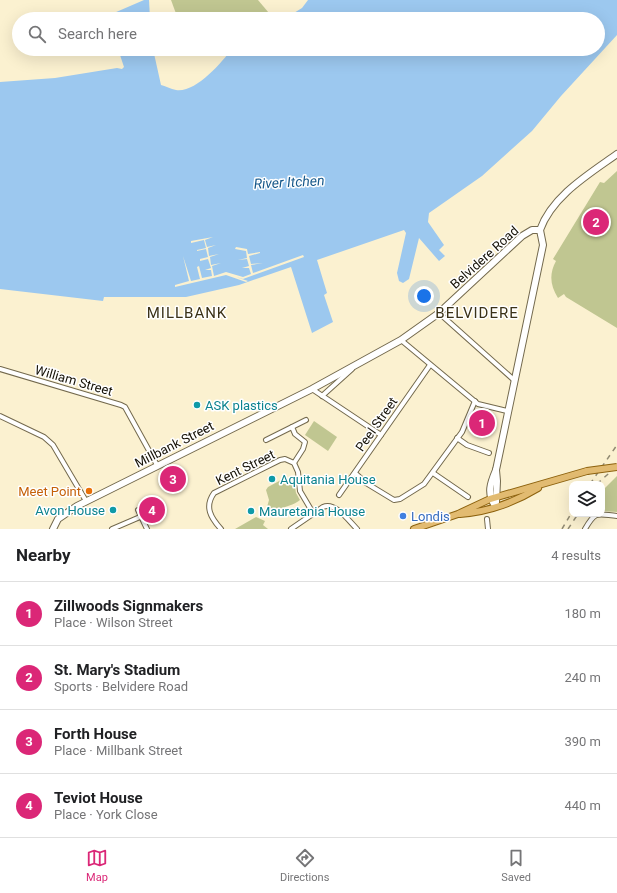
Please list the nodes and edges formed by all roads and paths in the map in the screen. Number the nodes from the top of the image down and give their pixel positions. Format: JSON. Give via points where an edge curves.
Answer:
{"nodes":[{"id":1,"x":617,"y":154,"type":"edge"},
{"id":2,"x":540,"y":230,"type":"junction"},
{"id":3,"x":439,"y":313,"type":"junction"},
{"id":4,"x":402,"y":340,"type":"junction"},
{"id":5,"x":430,"y":365,"type":"junction"},
{"id":6,"x":355,"y":366,"type":"junction"},
{"id":7,"x":0,"y":369,"type":"edge"},
{"id":8,"x":514,"y":380,"type":"junction"},
{"id":9,"x":312,"y":389,"type":"junction"},
{"id":10,"x":322,"y":396,"type":"junction"},
{"id":11,"x":475,"y":401,"type":"junction"},
{"id":12,"x":507,"y":411,"type":"junction"},
{"id":13,"x":0,"y":416,"type":"edge"},
{"id":14,"x":306,"y":420,"type":"dead end"},
{"id":15,"x":292,"y":427,"type":"junction"},
{"id":16,"x":381,"y":435,"type":"junction"},
{"id":17,"x":457,"y":438,"type":"junction"},
{"id":18,"x":266,"y":440,"type":"dead end"},
{"id":19,"x":489,"y":453,"type":"dead end"},
{"id":20,"x":294,"y":463,"type":"junction"},
{"id":21,"x":157,"y":465,"type":"junction"},
{"id":22,"x":617,"y":467,"type":"edge"},
{"id":23,"x":496,"y":470,"type":"junction"},
{"id":24,"x":355,"y":473,"type":"junction"},
{"id":25,"x":433,"y":473,"type":"junction"},
{"id":26,"x":542,"y":485,"type":"junction"},
{"id":27,"x":339,"y":495,"type":"dead end"},
{"id":28,"x":468,"y":497,"type":"dead end"},
{"id":29,"x":497,"y":497,"type":"junction"},
{"id":30,"x":490,"y":499,"type":"junction"},
{"id":31,"x":86,"y":501,"type":"junction"},
{"id":32,"x":495,"y":506,"type":"junction"},
{"id":33,"x":138,"y":510,"type":"dead end"},
{"id":34,"x":313,"y":513,"type":"junction"},
{"id":35,"x":458,"y":514,"type":"junction"},
{"id":36,"x":617,"y":516,"type":"edge"},
{"id":37,"x":140,"y":517,"type":"junction"},
{"id":38,"x":487,"y":519,"type":"dead end"},
{"id":39,"x":53,"y":529,"type":"edge"},
{"id":40,"x":112,"y":529,"type":"edge"},
{"id":41,"x":147,"y":529,"type":"edge"},
{"id":42,"x":221,"y":529,"type":"edge"},
{"id":43,"x":291,"y":529,"type":"edge"},
{"id":44,"x":357,"y":529,"type":"edge"},
{"id":45,"x":414,"y":529,"type":"edge"},
{"id":46,"x":488,"y":529,"type":"edge"},
{"id":47,"x":585,"y":529,"type":"edge"}],
"edges":[{"from":1,"to":2,"type":"street","name":"Belvidere Road","via":[[569,191],[548,213]]},
{"from":2,"to":3,"type":"street","name":"Belvidere Road","via":[[532,230],[522,236]]},
{"from":2,"to":8,"type":"street","via":[[543,244]]},
{"from":3,"to":4,"type":"street","name":"Belvidere Road"},
{"from":3,"to":8,"type":"street"},
{"from":4,"to":5,"type":"street"},
{"from":4,"to":6,"type":"street","name":"Belvidere Road"},
{"from":5,"to":11,"type":"street"},
{"from":5,"to":16,"type":"street","name":"Peel Street"},
{"from":6,"to":9,"type":"street","name":"Belvidere Road"},
{"from":6,"to":10,"type":"street","name":"Belvidere Road"},
{"from":7,"to":21,"type":"street","name":"William Street","via":[[121,405]]},
{"from":8,"to":12,"type":"street"},
{"from":9,"to":10,"type":"street"},
{"from":9,"to":21,"type":"street","name":"Millbank Street"},
{"from":10,"to":16,"type":"street"},
{"from":11,"to":12,"type":"street"},
{"from":11,"to":17,"type":"street"},
{"from":12,"to":23,"type":"street"},
{"from":13,"to":31,"type":"street","via":[[44,436],[53,445]]},
{"from":14,"to":15,"type":"street"},
{"from":15,"to":18,"type":"street"},
{"from":15,"to":20,"type":"street","via":[[295,434],[305,442]]},
{"from":16,"to":24,"type":"street","name":"Peel Street"},
{"from":17,"to":19,"type":"street","via":[[467,445]]},
{"from":17,"to":25,"type":"street"},
{"from":20,"to":34,"type":"street","name":"Kent Street","via":[[298,472],[300,491]]},
{"from":20,"to":42,"type":"street","name":"Kent Street","via":[[285,459],[280,460],[214,493],[209,499],[208,510]]},
{"from":21,"to":31,"type":"street","name":"Millbank Street"},
{"from":22,"to":26,"type":"main road","bridge":true,"via":[[587,471]]},
{"from":23,"to":29,"type":"street"},
{"from":23,"to":30,"type":"street","via":[[489,491]]},
{"from":24,"to":25,"type":"street","via":[[394,500],[422,487]]},
{"from":24,"to":27,"type":"street","name":"Peel Street"},
{"from":25,"to":28,"type":"street"},
{"from":26,"to":29,"type":"main road"},
{"from":26,"to":32,"type":"main road","via":[[527,494]]},
{"from":29,"to":30,"type":"main road"},
{"from":29,"to":32,"type":"street"},
{"from":30,"to":32,"type":"street"},
{"from":30,"to":35,"type":"main road"},
{"from":31,"to":39,"type":"street","name":"Millbank Street","via":[[62,515]]},
{"from":32,"to":35,"type":"main road","via":[[477,513]]},
{"from":33,"to":37,"type":"street"},
{"from":34,"to":43,"type":"street"},
{"from":34,"to":44,"type":"street","via":[[326,505],[332,506]]},
{"from":35,"to":45,"type":"main road"},
{"from":36,"to":47,"type":"street","via":[[596,514],[592,516]]},
{"from":37,"to":40,"type":"street"},
{"from":37,"to":41,"type":"street"},
{"from":38,"to":46,"type":"street"}]}
